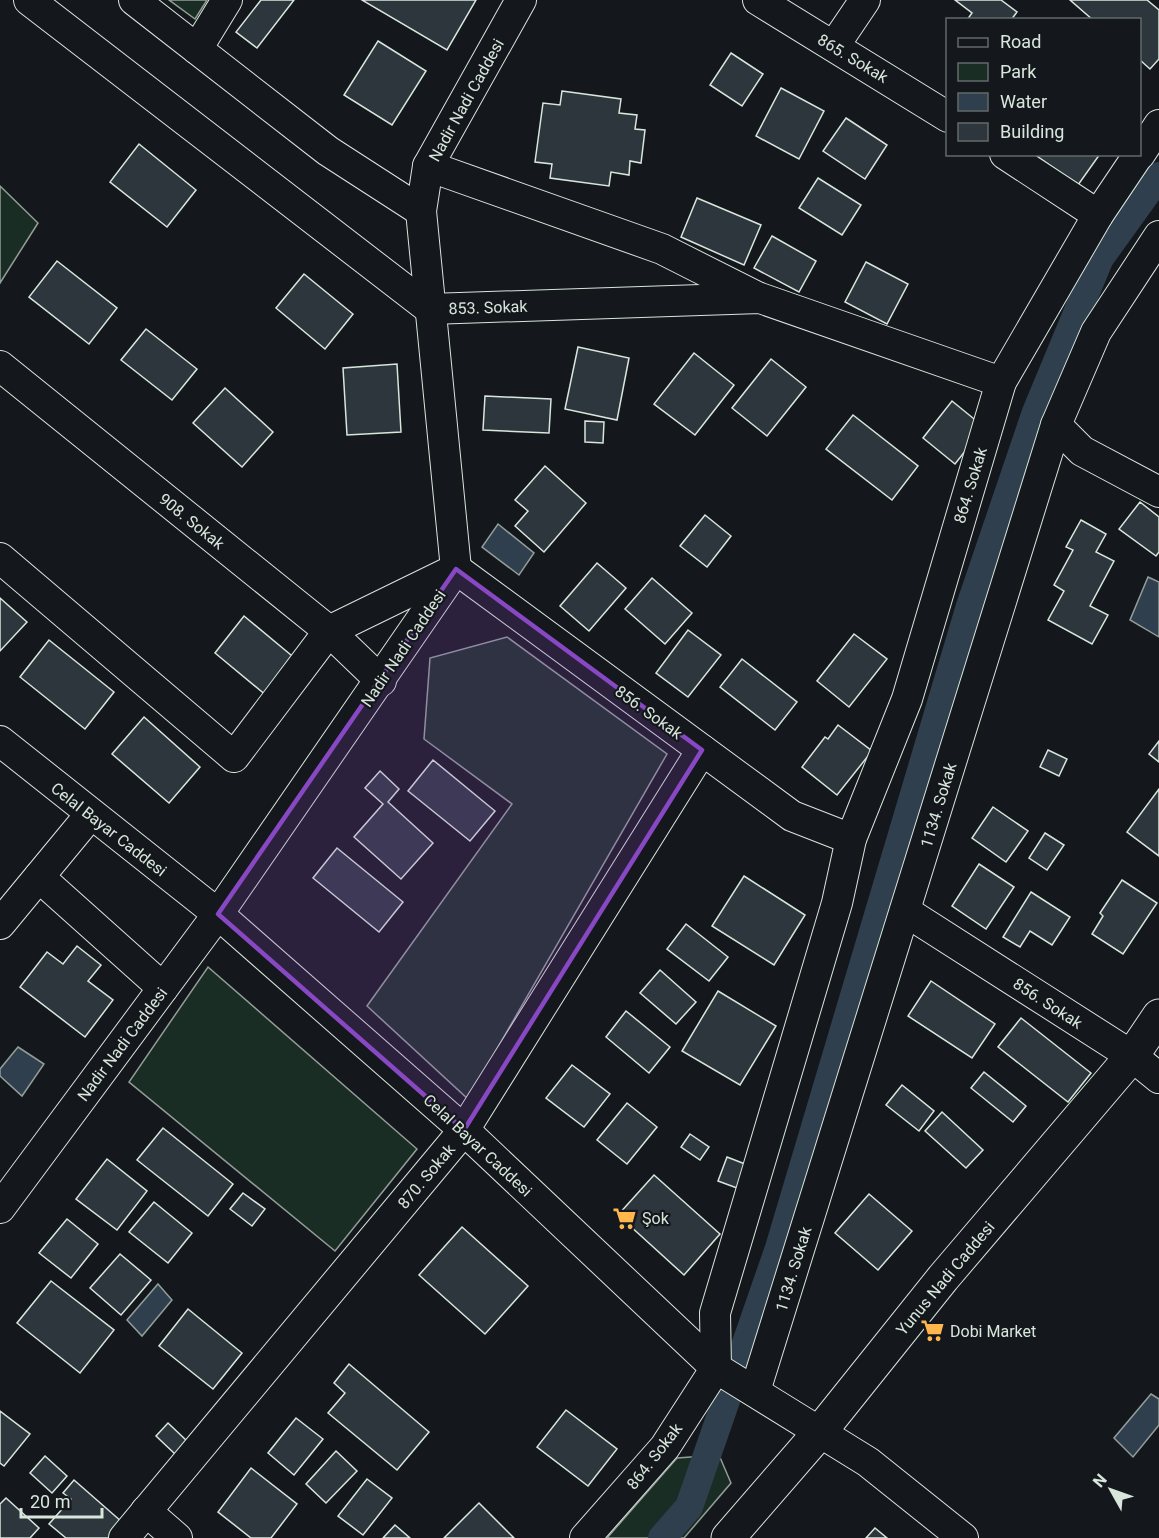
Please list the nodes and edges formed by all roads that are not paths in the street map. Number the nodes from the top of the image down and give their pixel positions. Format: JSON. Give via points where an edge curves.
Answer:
{"nodes":[{"id":1,"x":29,"y":0,"type":"edge"},
{"id":2,"x":134,"y":0,"type":"edge"},
{"id":3,"x":227,"y":0,"type":"edge"},
{"id":4,"x":521,"y":0,"type":"edge"},
{"id":5,"x":758,"y":0,"type":"edge"},
{"id":6,"x":866,"y":0,"type":"edge"},
{"id":7,"x":834,"y":46,"type":"junction"},
{"id":8,"x":196,"y":49,"type":"junction"},
{"id":9,"x":946,"y":116,"type":"edge"},
{"id":10,"x":1159,"y":125,"type":"edge"},
{"id":11,"x":1141,"y":151,"type":"edge"},
{"id":12,"x":1008,"y":156,"type":"edge"},
{"id":13,"x":1138,"y":156,"type":"edge"},
{"id":14,"x":428,"y":166,"type":"junction"},
{"id":15,"x":421,"y":211,"type":"junction"},
{"id":16,"x":1098,"y":215,"type":"junction"},
{"id":17,"x":1159,"y":236,"type":"edge"},
{"id":18,"x":760,"y":298,"type":"junction"},
{"id":19,"x":430,"y":309,"type":"junction"},
{"id":20,"x":0,"y":366,"type":"edge"},
{"id":21,"x":1001,"y":382,"type":"junction"},
{"id":22,"x":1056,"y":425,"type":"junction"},
{"id":23,"x":1159,"y":492,"type":"edge"},
{"id":24,"x":0,"y":558,"type":"edge"},
{"id":25,"x":456,"y":569,"type":"junction"},
{"id":26,"x":329,"y":631,"type":"junction"},
{"id":27,"x":381,"y":681,"type":"junction"},
{"id":28,"x":0,"y":741,"type":"edge"},
{"id":29,"x":702,"y":750,"type":"junction"},
{"id":30,"x":90,"y":815,"type":"junction"},
{"id":31,"x":851,"y":839,"type":"junction"},
{"id":32,"x":39,"y":877,"type":"junction"},
{"id":33,"x":905,"y":911,"type":"junction"},
{"id":34,"x":218,"y":915,"type":"junction"},
{"id":35,"x":0,"y":924,"type":"edge"},
{"id":36,"x":163,"y":988,"type":"junction"},
{"id":37,"x":1159,"y":1016,"type":"edge"},
{"id":38,"x":1132,"y":1056,"type":"junction"},
{"id":39,"x":1159,"y":1078,"type":"edge"},
{"id":40,"x":464,"y":1131,"type":"junction"},
{"id":41,"x":0,"y":1208,"type":"edge"},
{"id":42,"x":718,"y":1368,"type":"junction"},
{"id":43,"x":754,"y":1391,"type":"junction"},
{"id":44,"x":819,"y":1433,"type":"junction"},
{"id":45,"x":146,"y":1511,"type":"junction"},
{"id":46,"x":124,"y":1538,"type":"edge"},
{"id":47,"x":177,"y":1538,"type":"edge"},
{"id":48,"x":585,"y":1538,"type":"edge"},
{"id":49,"x":728,"y":1538,"type":"edge"},
{"id":50,"x":963,"y":1538,"type":"edge"}],
"edges":[{"from":1,"to":19,"type":"street","name":"853. Sokak"},
{"from":2,"to":8,"type":"street"},
{"from":3,"to":8,"type":"street"},
{"from":4,"to":14,"type":"street","name":"Nadir Nadi Caddesi"},
{"from":5,"to":7,"type":"street","name":"865. Sokak"},
{"from":6,"to":7,"type":"street"},
{"from":7,"to":9,"type":"street","name":"865. Sokak"},
{"from":8,"to":15,"type":"street","via":[[328,151]]},
{"from":10,"to":11,"type":"street","name":"864. Sokak"},
{"from":12,"to":16,"type":"street"},
{"from":13,"to":16,"type":"street","name":"864. Sokak"},
{"from":14,"to":15,"type":"street","name":"Nadir Nadi Caddesi"},
{"from":14,"to":18,"type":"street","via":[[662,249]]},
{"from":15,"to":19,"type":"street","name":"Nadir Nadi Caddesi"},
{"from":16,"to":21,"type":"street","name":"864. Sokak"},
{"from":17,"to":22,"type":"street","name":"1134. Sokak","via":[[1096,332]]},
{"from":18,"to":19,"type":"street","name":"853. Sokak"},
{"from":18,"to":21,"type":"street","name":"853. Sokak"},
{"from":19,"to":25,"type":"street","name":"Nadir Nadi Caddesi"},
{"from":20,"to":26,"type":"street","name":"908. Sokak"},
{"from":21,"to":31,"type":"street","name":"864. Sokak","via":[[907,699]]},
{"from":22,"to":23,"type":"street","via":[[1082,451]]},
{"from":22,"to":33,"type":"street","name":"1134. Sokak"},
{"from":24,"to":26,"type":"street","via":[[234,757]]},
{"from":25,"to":26,"type":"street"},
{"from":25,"to":27,"type":"street","name":"Nadir Nadi Caddesi"},
{"from":25,"to":29,"type":"street","name":"856. Sokak"},
{"from":26,"to":27,"type":"street","name":"908. Sokak"},
{"from":27,"to":34,"type":"street","name":"Nadir Nadi Caddesi"},
{"from":28,"to":30,"type":"street","name":"Celal Bayar Caddesi"},
{"from":29,"to":31,"type":"street","name":"856. Sokak","via":[[792,816]]},
{"from":29,"to":40,"type":"street","name":"870. Sokak"},
{"from":30,"to":32,"type":"street"},
{"from":30,"to":34,"type":"street","name":"Celal Bayar Caddesi"},
{"from":31,"to":42,"type":"street","name":"864. Sokak","via":[[837,903],[715,1313]]},
{"from":32,"to":35,"type":"street"},
{"from":32,"to":36,"type":"street"},
{"from":33,"to":38,"type":"street","name":"856. Sokak"},
{"from":33,"to":43,"type":"street","name":"1134. Sokak"},
{"from":34,"to":36,"type":"street","name":"Nadir Nadi Caddesi"},
{"from":34,"to":40,"type":"street","name":"Celal Bayar Caddesi"},
{"from":36,"to":41,"type":"street","name":"Nadir Nadi Caddesi"},
{"from":37,"to":38,"type":"main road","name":"Yunus Nadi Caddesi"},
{"from":38,"to":39,"type":"street","name":"856. Sokak"},
{"from":38,"to":44,"type":"main road","name":"Yunus Nadi Caddesi","via":[[943,1278]]},
{"from":40,"to":42,"type":"street","name":"Celal Bayar Caddesi"},
{"from":40,"to":45,"type":"street","name":"870. Sokak"},
{"from":42,"to":43,"type":"street","name":"Celal Bayar Caddesi"},
{"from":42,"to":48,"type":"street","name":"864. Sokak","via":[[665,1447]]},
{"from":43,"to":44,"type":"street","name":"Celal Bayar Caddesi"},
{"from":44,"to":49,"type":"main road","name":"Yunus Nadi Caddesi"},
{"from":44,"to":50,"type":"street","name":"Celal Bayar Caddesi","via":[[868,1462]]},
{"from":45,"to":46,"type":"street","name":"870. Sokak"},
{"from":45,"to":47,"type":"street"}]}
